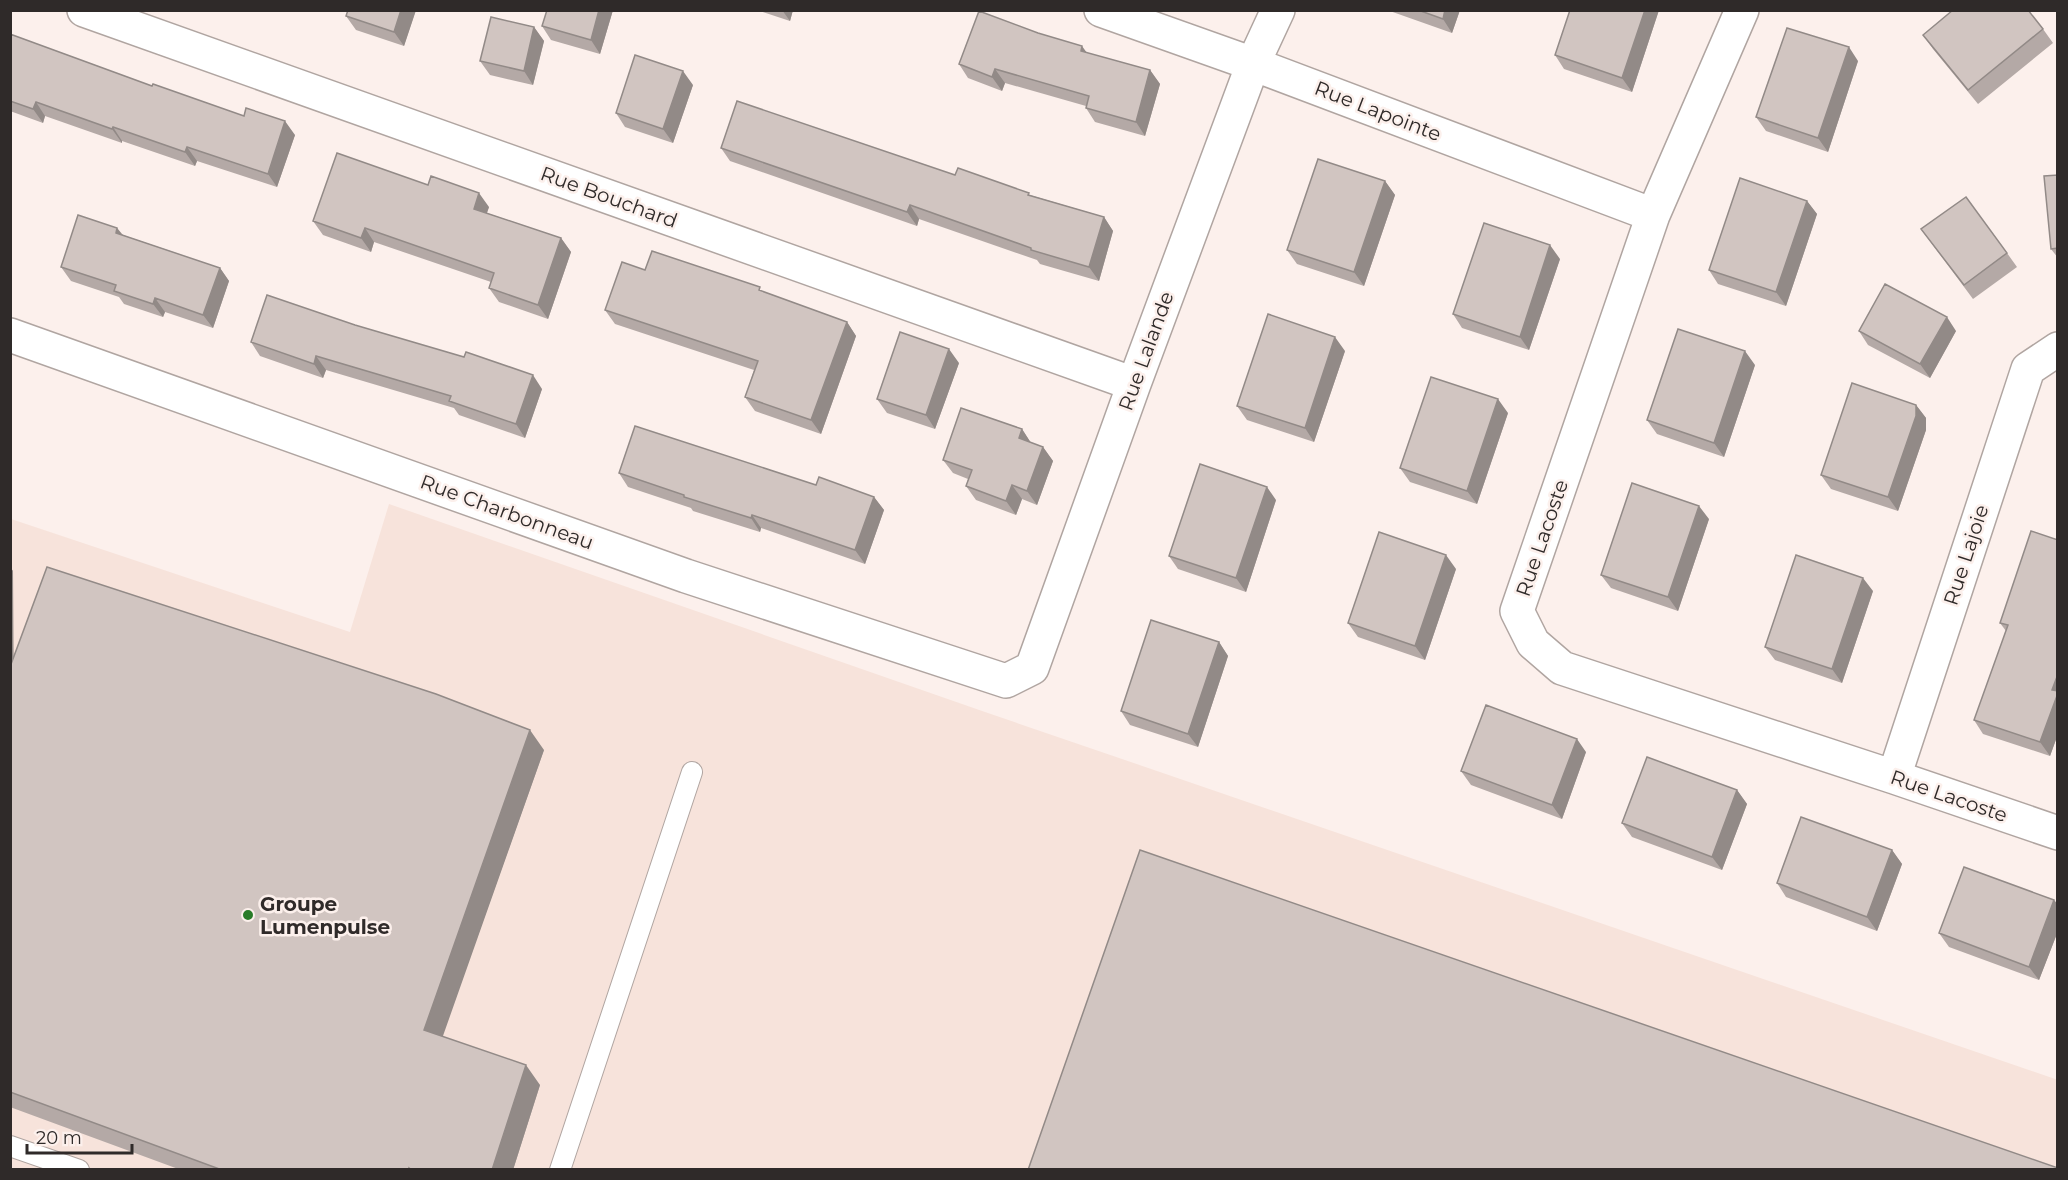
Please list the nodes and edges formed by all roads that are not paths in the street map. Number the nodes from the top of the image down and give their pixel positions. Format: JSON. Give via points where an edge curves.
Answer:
{"nodes":[{"id":1,"x":84,"y":10,"type":"edge"},
{"id":2,"x":1101,"y":10,"type":"edge"},
{"id":3,"x":1278,"y":10,"type":"edge"},
{"id":4,"x":1742,"y":10,"type":"edge"},
{"id":5,"x":1253,"y":64,"type":"junction"},
{"id":6,"x":1653,"y":215,"type":"junction"},
{"id":7,"x":10,"y":335,"type":"edge"},
{"id":8,"x":2058,"y":349,"type":"edge"},
{"id":9,"x":1134,"y":384,"type":"junction"},
{"id":10,"x":1006,"y":681,"type":"joint"},
{"id":11,"x":692,"y":772,"type":"dead end"},
{"id":12,"x":1894,"y":777,"type":"junction"},
{"id":13,"x":2058,"y":833,"type":"edge"},
{"id":14,"x":10,"y":1146,"type":"edge"},
{"id":15,"x":79,"y":1170,"type":"edge"},
{"id":16,"x":560,"y":1170,"type":"edge"}],
"edges":[{"from":1,"to":9,"type":"street","name":"Rue Bouchard"},
{"from":2,"to":5,"type":"street","name":"Rue Lapointe"},
{"from":3,"to":5,"type":"street","name":"Rue Lalande"},
{"from":4,"to":6,"type":"street","name":"Rue Lacoste"},
{"from":5,"to":6,"type":"street","name":"Rue Lapointe"},
{"from":5,"to":9,"type":"street","name":"Rue Lalande"},
{"from":6,"to":12,"type":"street","name":"Rue Lacoste","via":[[1517,611],[1533,643],[1562,668]]},
{"from":7,"to":10,"type":"street","name":"Rue Charbonneau","via":[[686,576]]},
{"from":8,"to":12,"type":"street","name":"Rue Lajoie","via":[[2028,369]]},
{"from":9,"to":10,"type":"street","name":"Rue Lalande","via":[[1032,668]]},
{"from":11,"to":16,"type":"lane"},
{"from":12,"to":13,"type":"street","name":"Rue Lacoste"},
{"from":14,"to":15,"type":"lane"}]}
